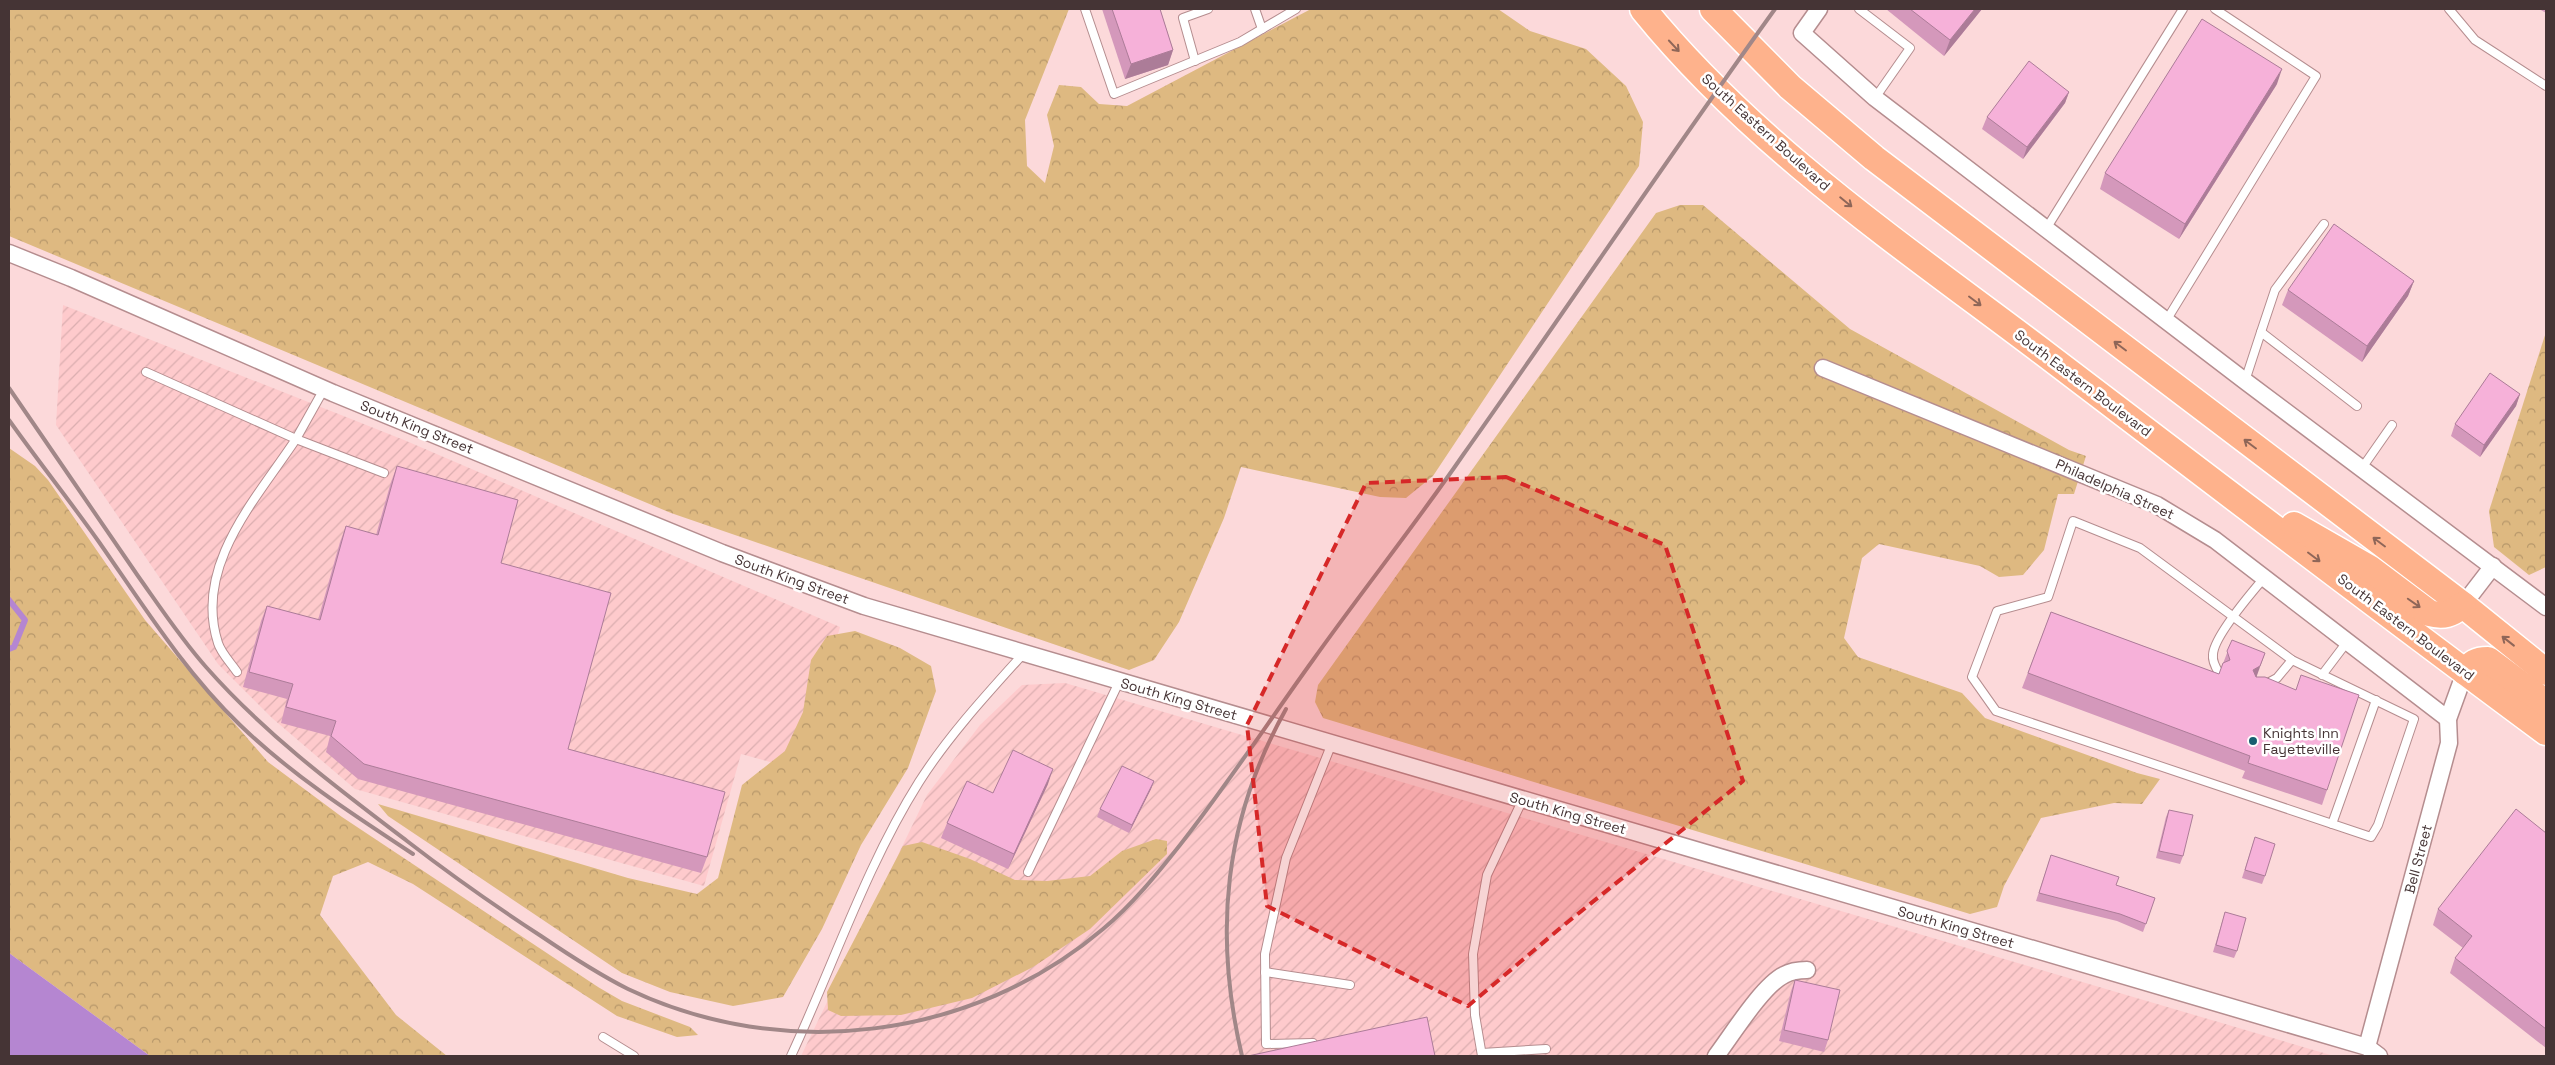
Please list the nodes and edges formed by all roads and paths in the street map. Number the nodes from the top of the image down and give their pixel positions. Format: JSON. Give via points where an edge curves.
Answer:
{"nodes":[{"id":1,"x":1086,"y":9,"type":"edge"},
{"id":2,"x":1208,"y":9,"type":"edge"},
{"id":3,"x":1255,"y":9,"type":"edge"},
{"id":4,"x":1296,"y":9,"type":"edge"},
{"id":5,"x":1643,"y":9,"type":"edge"},
{"id":6,"x":1713,"y":9,"type":"edge"},
{"id":7,"x":1819,"y":9,"type":"edge"},
{"id":8,"x":1859,"y":9,"type":"edge"},
{"id":9,"x":2183,"y":9,"type":"edge"},
{"id":10,"x":2215,"y":9,"type":"edge"},
{"id":11,"x":2449,"y":9,"type":"edge"},
{"id":12,"x":1262,"y":29,"type":"junction"},
{"id":13,"x":1195,"y":61,"type":"junction"},
{"id":14,"x":2546,"y":86,"type":"edge"},
{"id":15,"x":1875,"y":98,"type":"junction"},
{"id":16,"x":2324,"y":224,"type":"dead end"},
{"id":17,"x":2046,"y":229,"type":"junction"},
{"id":18,"x":9,"y":253,"type":"edge"},
{"id":19,"x":2166,"y":321,"type":"junction"},
{"id":20,"x":2260,"y":332,"type":"junction"},
{"id":21,"x":1823,"y":368,"type":"dead end"},
{"id":22,"x":146,"y":372,"type":"dead end"},
{"id":23,"x":2245,"y":381,"type":"junction"},
{"id":24,"x":324,"y":390,"type":"junction"},
{"id":25,"x":2357,"y":406,"type":"dead end"},
{"id":26,"x":2392,"y":425,"type":"dead end"},
{"id":27,"x":296,"y":439,"type":"junction"},
{"id":28,"x":2194,"y":467,"type":"junction"},
{"id":29,"x":2362,"y":468,"type":"junction"},
{"id":30,"x":384,"y":473,"type":"dead end"},
{"id":31,"x":2492,"y":566,"type":"junction"},
{"id":32,"x":2264,"y":578,"type":"junction"},
{"id":33,"x":2463,"y":606,"type":"junction"},
{"id":34,"x":2546,"y":607,"type":"edge"},
{"id":35,"x":2233,"y":617,"type":"junction"},
{"id":36,"x":2347,"y":642,"type":"junction"},
{"id":37,"x":1024,"y":652,"type":"junction"},
{"id":38,"x":2292,"y":660,"type":"junction"},
{"id":39,"x":237,"y":672,"type":"dead end"},
{"id":40,"x":2465,"y":672,"type":"junction"},
{"id":41,"x":2546,"y":672,"type":"edge"},
{"id":42,"x":2220,"y":673,"type":"edge"},
{"id":43,"x":2322,"y":675,"type":"junction"},
{"id":44,"x":1119,"y":682,"type":"junction"},
{"id":45,"x":2253,"y":687,"type":"edge"},
{"id":46,"x":2376,"y":700,"type":"junction"},
{"id":47,"x":2546,"y":703,"type":"edge"},
{"id":48,"x":2420,"y":710,"type":"junction"},
{"id":49,"x":2448,"y":719,"type":"junction"},
{"id":50,"x":2546,"y":732,"type":"edge"},
{"id":51,"x":1332,"y":743,"type":"junction"},
{"id":52,"x":1523,"y":800,"type":"junction"},
{"id":53,"x":2332,"y":824,"type":"junction"},
{"id":54,"x":1028,"y":872,"type":"dead end"},
{"id":55,"x":1807,"y":970,"type":"dead end"},
{"id":56,"x":1265,"y":972,"type":"junction"},
{"id":57,"x":1350,"y":985,"type":"dead end"},
{"id":58,"x":603,"y":1037,"type":"dead end"},
{"id":59,"x":1313,"y":1044,"type":"edge"},
{"id":60,"x":1546,"y":1050,"type":"dead end"},
{"id":61,"x":2373,"y":1052,"type":"edge"},
{"id":62,"x":1482,"y":1055,"type":"edge"},
{"id":63,"x":634,"y":1056,"type":"edge"},
{"id":64,"x":791,"y":1056,"type":"edge"},
{"id":65,"x":1716,"y":1056,"type":"edge"}],
"edges":[{"from":1,"to":13,"type":"lane","via":[[1114,94]]},
{"from":2,"to":13,"type":"lane","via":[[1183,18]]},
{"from":3,"to":12,"type":"lane"},
{"from":4,"to":12,"type":"lane"},
{"from":5,"to":28,"type":"highway","name":"South Eastern Boulevard","one_way":true,"via":[[1717,90],[1811,174]]},
{"from":33,"to":6,"type":"highway","one_way":true,"via":[[1874,158],[1790,87]]},
{"from":7,"to":15,"type":"street","via":[[1802,33]]},
{"from":8,"to":15,"type":"lane","via":[[1910,48]]},
{"from":9,"to":17,"type":"lane"},
{"from":10,"to":19,"type":"lane","via":[[2316,76]]},
{"from":11,"to":14,"type":"lane","via":[[2475,40]]},
{"from":12,"to":13,"type":"lane"},
{"from":15,"to":17,"type":"street"},
{"from":16,"to":20,"type":"lane","via":[[2275,290]]},
{"from":17,"to":19,"type":"street"},
{"from":18,"to":24,"type":"street","name":"South King Street"},
{"from":19,"to":23,"type":"street"},
{"from":20,"to":23,"type":"lane"},
{"from":20,"to":25,"type":"lane"},
{"from":21,"to":32,"type":"street","name":"Philadelphia Street","via":[[2157,505],[2215,540]]},
{"from":22,"to":27,"type":"lane"},
{"from":23,"to":29,"type":"street"},
{"from":24,"to":27,"type":"lane"},
{"from":24,"to":37,"type":"street","name":"South King Street","via":[[765,569],[864,606]]},
{"from":26,"to":29,"type":"lane"},
{"from":27,"to":30,"type":"lane"},
{"from":27,"to":39,"type":"lane","via":[[229,540],[216,575],[212,614],[218,644]]},
{"from":28,"to":33,"type":"highway","one_way":true,"via":[[2368,568],[2429,613],[2440,616],[2452,614]]},
{"from":28,"to":40,"type":"highway","name":"South Eastern Boulevard","one_way":true},
{"from":29,"to":31,"type":"street"},
{"from":31,"to":33,"type":"street"},
{"from":31,"to":34,"type":"street"},
{"from":32,"to":35,"type":"lane"},
{"from":32,"to":36,"type":"street","name":"Philadelphia Street"},
{"from":41,"to":33,"type":"highway","one_way":true},
{"from":35,"to":38,"type":"lane"},
{"from":35,"to":42,"type":"lane","via":[[2212,654]]},
{"from":35,"to":53,"type":"lane","via":[[2140,548],[2073,521],[2048,598],[1997,612],[1972,677],[1996,711]]},
{"from":36,"to":43,"type":"lane"},
{"from":36,"to":48,"type":"street","name":"Philadelphia Street"},
{"from":37,"to":44,"type":"street","name":"South King Street"},
{"from":37,"to":64,"type":"lane","via":[[961,723],[919,782],[884,846]]},
{"from":38,"to":43,"type":"lane"},
{"from":38,"to":45,"type":"lane","via":[[2277,678],[2262,687]]},
{"from":40,"to":47,"type":"highway","via":[[2471,663],[2488,660]]},
{"from":40,"to":49,"type":"street","name":"Bell Street"},
{"from":40,"to":50,"type":"highway","name":"South Eastern Boulevard"},
{"from":43,"to":46,"type":"lane"},
{"from":44,"to":51,"type":"street","name":"South King Street"},
{"from":44,"to":54,"type":"lane"},
{"from":46,"to":48,"type":"lane"},
{"from":46,"to":53,"type":"lane"},
{"from":48,"to":49,"type":"street","name":"Philadelphia Street"},
{"from":48,"to":53,"type":"lane","via":[[2371,837]]},
{"from":49,"to":61,"type":"street","name":"Bell Street","via":[[2450,743]]},
{"from":51,"to":52,"type":"street","name":"South King Street"},
{"from":51,"to":56,"type":"lane","via":[[1286,858],[1265,954]]},
{"from":52,"to":61,"type":"street","name":"South King Street"},
{"from":52,"to":62,"type":"lane","via":[[1487,876],[1473,954],[1474,1015]]},
{"from":55,"to":65,"type":"street","via":[[1782,976],[1766,989]]},
{"from":56,"to":57,"type":"lane"},
{"from":56,"to":59,"type":"lane","via":[[1266,1044]]},
{"from":58,"to":63,"type":"lane"},
{"from":60,"to":62,"type":"lane"}]}
